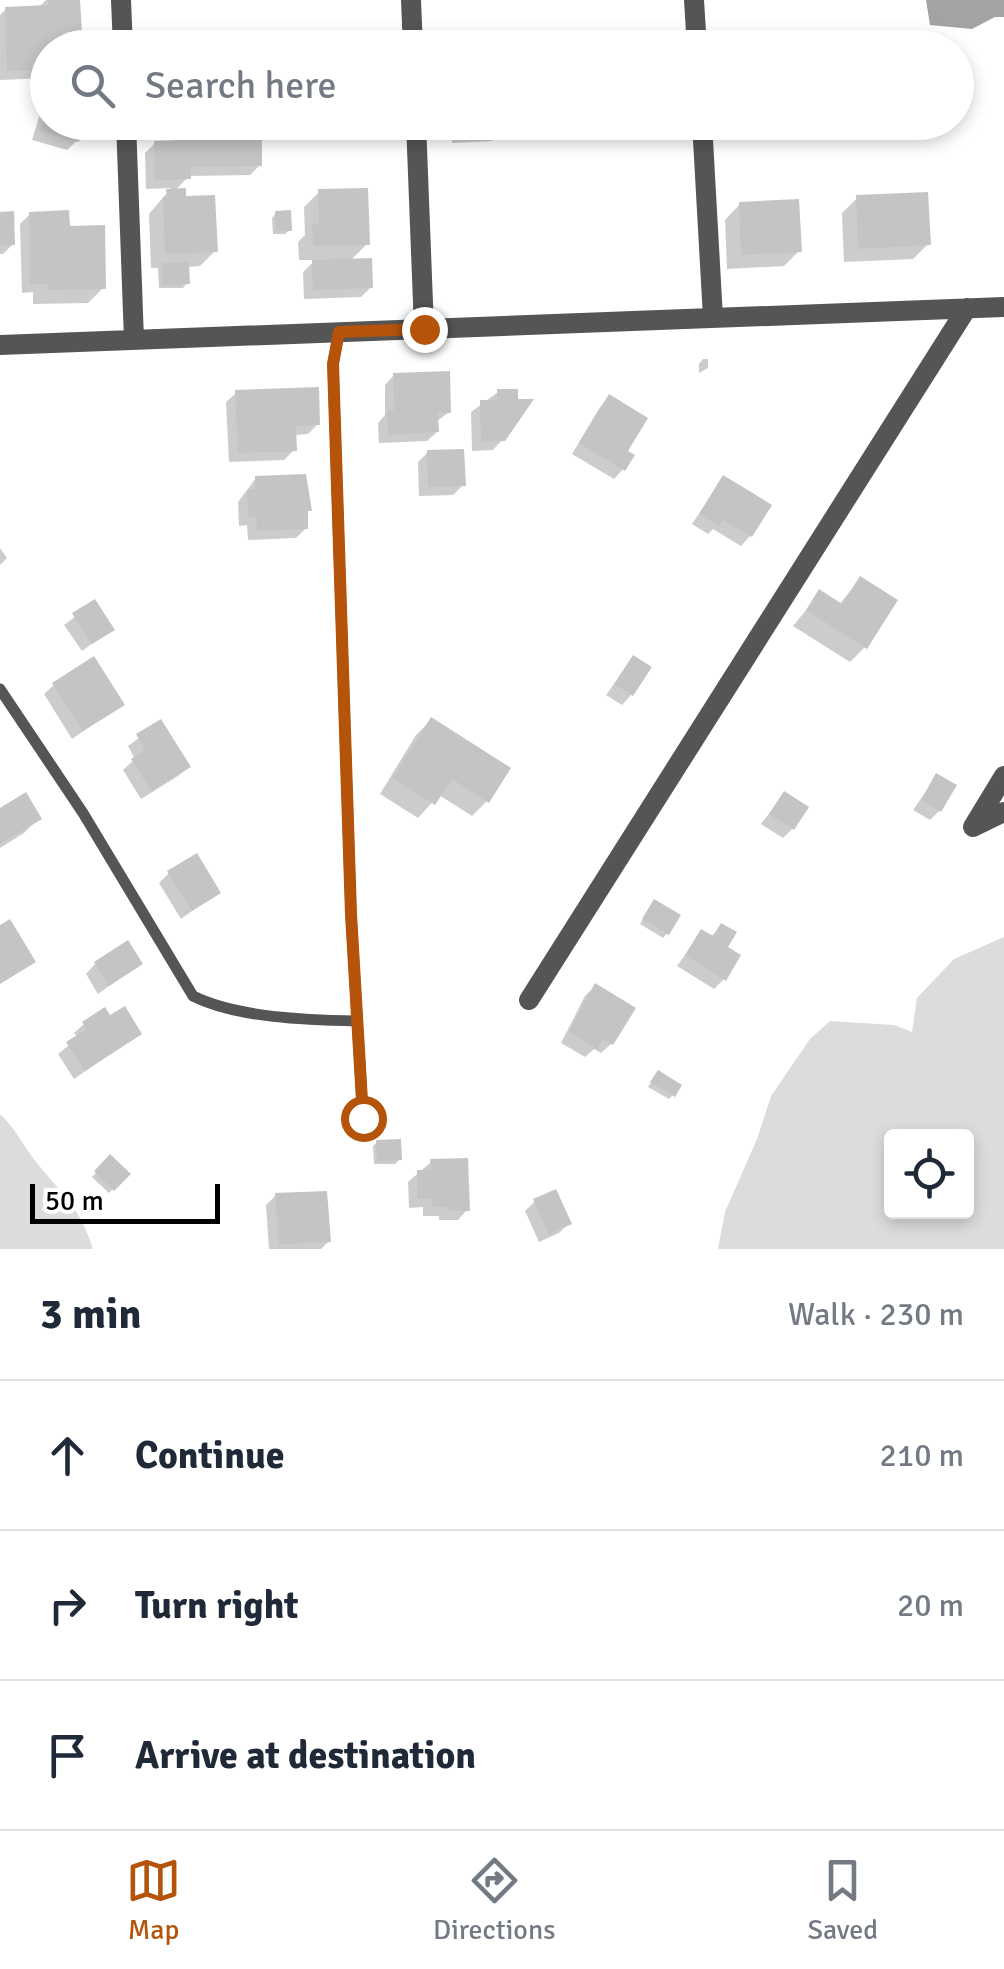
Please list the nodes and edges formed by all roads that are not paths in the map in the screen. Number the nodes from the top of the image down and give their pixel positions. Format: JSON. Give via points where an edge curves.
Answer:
{"nodes":[{"id":1,"x":121,"y":0,"type":"edge"},
{"id":2,"x":412,"y":0,"type":"edge"},
{"id":3,"x":694,"y":0,"type":"edge"},
{"id":4,"x":122,"y":30,"type":"edge"},
{"id":5,"x":413,"y":30,"type":"edge"},
{"id":6,"x":696,"y":30,"type":"edge"},
{"id":7,"x":127,"y":140,"type":"edge"},
{"id":8,"x":417,"y":140,"type":"edge"},
{"id":9,"x":703,"y":140,"type":"edge"},
{"id":10,"x":1004,"y":307,"type":"edge"},
{"id":11,"x":967,"y":308,"type":"junction"},
{"id":12,"x":713,"y":318,"type":"junction"},
{"id":13,"x":424,"y":329,"type":"junction"},
{"id":14,"x":339,"y":332,"type":"junction"},
{"id":15,"x":134,"y":340,"type":"junction"},
{"id":16,"x":0,"y":345,"type":"edge"},
{"id":17,"x":0,"y":689,"type":"edge"},
{"id":18,"x":1004,"y":776,"type":"edge"},
{"id":19,"x":1004,"y":812,"type":"edge"},
{"id":20,"x":529,"y":1000,"type":"dead end"},
{"id":21,"x":357,"y":1021,"type":"junction"},
{"id":22,"x":363,"y":1118,"type":"dead end"}],
"edges":[{"from":1,"to":4,"type":"street"},
{"from":2,"to":5,"type":"street"},
{"from":3,"to":6,"type":"street"},
{"from":7,"to":15,"type":"street"},
{"from":8,"to":13,"type":"street"},
{"from":9,"to":12,"type":"street"},
{"from":10,"to":11,"type":"street"},
{"from":11,"to":12,"type":"street"},
{"from":11,"to":20,"type":"street"},
{"from":12,"to":13,"type":"street"},
{"from":13,"to":14,"type":"street"},
{"from":14,"to":15,"type":"street"},
{"from":14,"to":21,"type":"lane","via":[[333,364]]},
{"from":15,"to":16,"type":"street"},
{"from":17,"to":21,"type":"lane","via":[[193,996],[214,1006]]},
{"from":18,"to":19,"type":"street","via":[[973,827]]},
{"from":21,"to":22,"type":"lane"}]}
